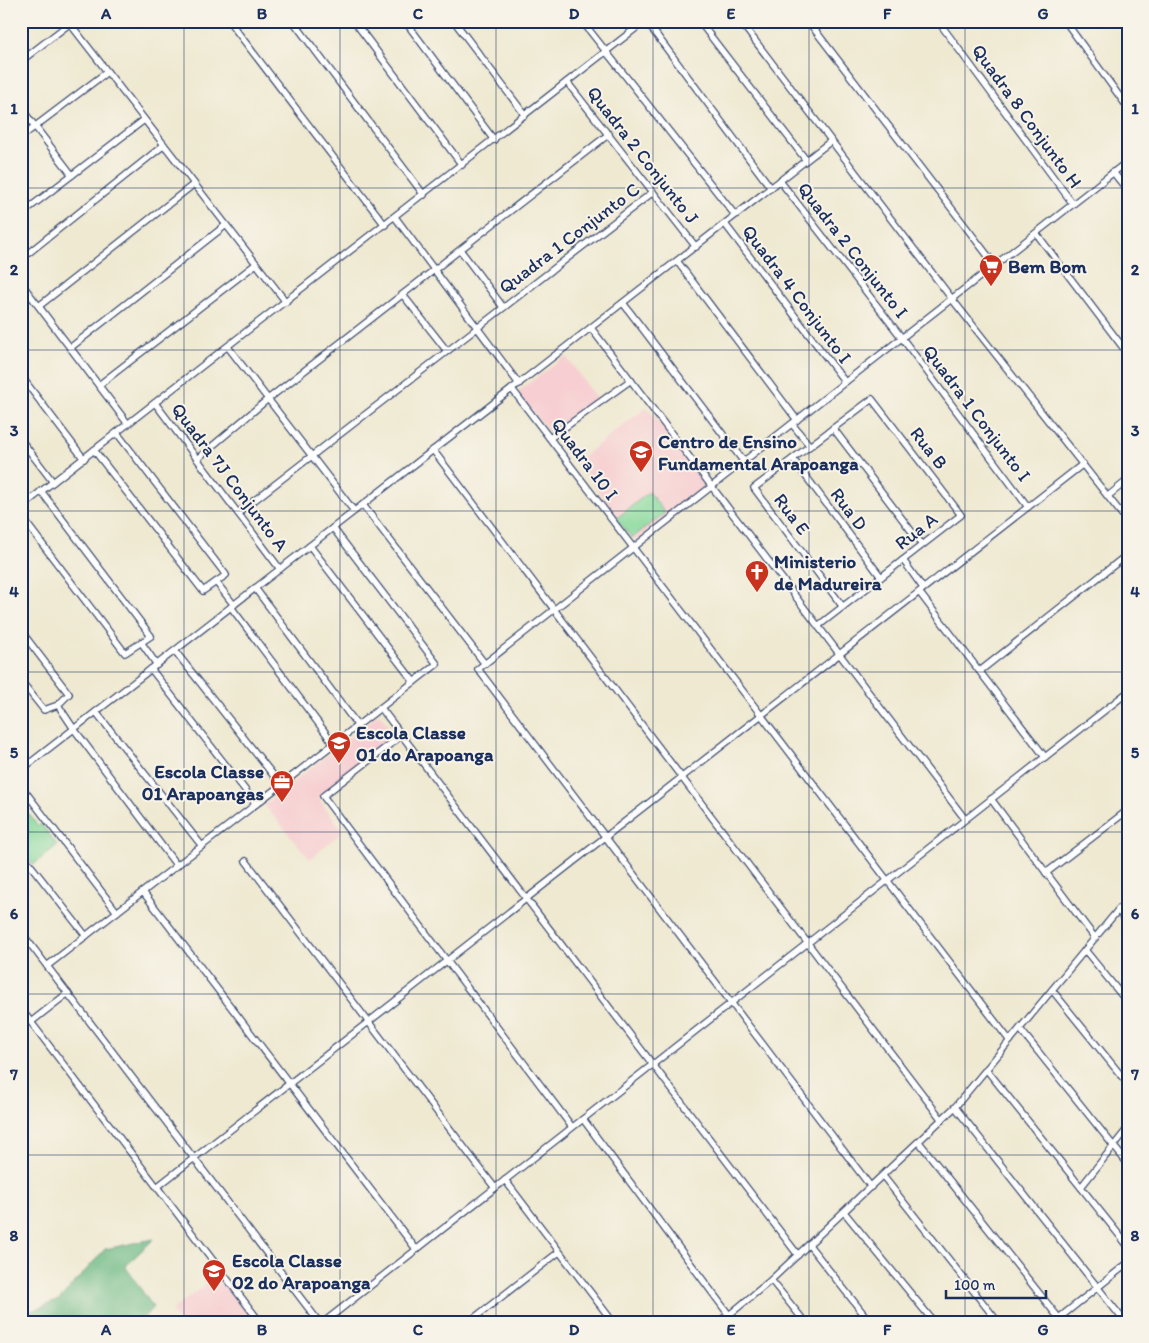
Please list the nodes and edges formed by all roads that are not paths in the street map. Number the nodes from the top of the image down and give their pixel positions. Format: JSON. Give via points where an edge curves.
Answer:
{"nodes":[{"id":1,"x":230,"y":21,"type":"edge"},
{"id":2,"x":293,"y":21,"type":"edge"},
{"id":3,"x":354,"y":21,"type":"edge"},
{"id":4,"x":405,"y":21,"type":"edge"},
{"id":5,"x":454,"y":21,"type":"edge"},
{"id":6,"x":582,"y":21,"type":"edge"},
{"id":7,"x":645,"y":21,"type":"edge"},
{"id":8,"x":700,"y":21,"type":"edge"},
{"id":9,"x":740,"y":21,"type":"edge"},
{"id":10,"x":808,"y":21,"type":"edge"},
{"id":11,"x":938,"y":21,"type":"edge"},
{"id":12,"x":1065,"y":21,"type":"edge"},
{"id":13,"x":68,"y":22,"type":"edge"},
{"id":14,"x":607,"y":52,"type":"junction"},
{"id":15,"x":21,"y":61,"type":"edge"},
{"id":16,"x":107,"y":72,"type":"junction"},
{"id":17,"x":567,"y":82,"type":"junction"},
{"id":18,"x":21,"y":108,"type":"edge"},
{"id":19,"x":1128,"y":108,"type":"edge"},
{"id":20,"x":526,"y":115,"type":"junction"},
{"id":21,"x":144,"y":120,"type":"junction"},
{"id":22,"x":35,"y":126,"type":"junction"},
{"id":23,"x":609,"y":134,"type":"junction"},
{"id":24,"x":21,"y":137,"type":"edge"},
{"id":25,"x":494,"y":140,"type":"junction"},
{"id":26,"x":831,"y":141,"type":"junction"},
{"id":27,"x":164,"y":145,"type":"junction"},
{"id":28,"x":806,"y":160,"type":"junction"},
{"id":29,"x":1128,"y":161,"type":"edge"},
{"id":30,"x":462,"y":165,"type":"junction"},
{"id":31,"x":1113,"y":172,"type":"junction"},
{"id":32,"x":72,"y":175,"type":"junction"},
{"id":33,"x":780,"y":181,"type":"junction"},
{"id":34,"x":194,"y":184,"type":"junction"},
{"id":35,"x":771,"y":188,"type":"junction"},
{"id":36,"x":1128,"y":191,"type":"edge"},
{"id":37,"x":653,"y":192,"type":"junction"},
{"id":38,"x":424,"y":195,"type":"junction"},
{"id":39,"x":1073,"y":204,"type":"junction"},
{"id":40,"x":21,"y":214,"type":"edge"},
{"id":41,"x":735,"y":215,"type":"junction"},
{"id":42,"x":395,"y":217,"type":"junction"},
{"id":43,"x":725,"y":224,"type":"junction"},
{"id":44,"x":226,"y":225,"type":"junction"},
{"id":45,"x":385,"y":225,"type":"junction"},
{"id":46,"x":1036,"y":233,"type":"junction"},
{"id":47,"x":696,"y":247,"type":"junction"},
{"id":48,"x":461,"y":251,"type":"junction"},
{"id":49,"x":21,"y":259,"type":"edge"},
{"id":50,"x":678,"y":260,"type":"junction"},
{"id":51,"x":256,"y":264,"type":"junction"},
{"id":52,"x":995,"y":265,"type":"junction"},
{"id":53,"x":435,"y":271,"type":"junction"},
{"id":54,"x":21,"y":283,"type":"edge"},
{"id":55,"x":403,"y":295,"type":"junction"},
{"id":56,"x":952,"y":299,"type":"junction"},
{"id":57,"x":286,"y":302,"type":"junction"},
{"id":58,"x":623,"y":303,"type":"junction"},
{"id":59,"x":39,"y":306,"type":"junction"},
{"id":60,"x":503,"y":307,"type":"junction"},
{"id":61,"x":477,"y":327,"type":"junction"},
{"id":62,"x":591,"y":328,"type":"junction"},
{"id":63,"x":902,"y":338,"type":"junction"},
{"id":64,"x":228,"y":347,"type":"junction"},
{"id":65,"x":70,"y":348,"type":"junction"},
{"id":66,"x":447,"y":351,"type":"junction"},
{"id":67,"x":1128,"y":354,"type":"edge"},
{"id":68,"x":21,"y":376,"type":"edge"},
{"id":69,"x":631,"y":380,"type":"junction"},
{"id":70,"x":845,"y":382,"type":"junction"},
{"id":71,"x":519,"y":384,"type":"junction"},
{"id":72,"x":99,"y":385,"type":"junction"},
{"id":73,"x":512,"y":389,"type":"junction"},
{"id":74,"x":268,"y":399,"type":"junction"},
{"id":75,"x":155,"y":403,"type":"junction"},
{"id":76,"x":795,"y":422,"type":"junction"},
{"id":77,"x":128,"y":424,"type":"junction"},
{"id":78,"x":833,"y":428,"type":"junction"},
{"id":79,"x":117,"y":433,"type":"junction"},
{"id":80,"x":550,"y":438,"type":"junction"},
{"id":81,"x":21,"y":440,"type":"edge"},
{"id":82,"x":810,"y":446,"type":"junction"},
{"id":83,"x":94,"y":450,"type":"junction"},
{"id":84,"x":433,"y":450,"type":"junction"},
{"id":85,"x":312,"y":456,"type":"junction"},
{"id":86,"x":84,"y":458,"type":"junction"},
{"id":87,"x":197,"y":459,"type":"junction"},
{"id":88,"x":793,"y":459,"type":"junction"},
{"id":89,"x":744,"y":462,"type":"junction"},
{"id":90,"x":1083,"y":464,"type":"junction"},
{"id":91,"x":1128,"y":480,"type":"edge"},
{"id":92,"x":53,"y":482,"type":"junction"},
{"id":93,"x":712,"y":487,"type":"junction"},
{"id":94,"x":41,"y":491,"type":"junction"},
{"id":95,"x":1108,"y":496,"type":"junction"},
{"id":96,"x":363,"y":505,"type":"junction"},
{"id":97,"x":21,"y":507,"type":"edge"},
{"id":98,"x":1028,"y":507,"type":"junction"},
{"id":99,"x":354,"y":511,"type":"junction"},
{"id":100,"x":238,"y":513,"type":"junction"},
{"id":101,"x":961,"y":515,"type":"joint"},
{"id":102,"x":21,"y":516,"type":"edge"},
{"id":103,"x":1128,"y":522,"type":"edge"},
{"id":104,"x":333,"y":528,"type":"junction"},
{"id":105,"x":922,"y":545,"type":"junction"},
{"id":106,"x":310,"y":546,"type":"junction"},
{"id":107,"x":633,"y":548,"type":"junction"},
{"id":108,"x":1128,"y":554,"type":"edge"},
{"id":109,"x":903,"y":560,"type":"junction"},
{"id":110,"x":280,"y":569,"type":"junction"},
{"id":111,"x":881,"y":577,"type":"junction"},
{"id":112,"x":216,"y":582,"type":"junction"},
{"id":113,"x":255,"y":588,"type":"junction"},
{"id":114,"x":921,"y":590,"type":"junction"},
{"id":115,"x":232,"y":606,"type":"junction"},
{"id":116,"x":843,"y":607,"type":"junction"},
{"id":117,"x":554,"y":610,"type":"junction"},
{"id":118,"x":818,"y":626,"type":"junction"},
{"id":119,"x":21,"y":631,"type":"edge"},
{"id":120,"x":141,"y":642,"type":"junction"},
{"id":121,"x":175,"y":651,"type":"junction"},
{"id":122,"x":839,"y":654,"type":"junction"},
{"id":123,"x":485,"y":664,"type":"junction"},
{"id":124,"x":157,"y":665,"type":"junction"},
{"id":125,"x":152,"y":669,"type":"junction"},
{"id":126,"x":980,"y":672,"type":"junction"},
{"id":127,"x":21,"y":681,"type":"edge"},
{"id":128,"x":414,"y":682,"type":"junction"},
{"id":129,"x":1128,"y":692,"type":"edge"},
{"id":130,"x":58,"y":705,"type":"junction"},
{"id":131,"x":381,"y":708,"type":"junction"},
{"id":132,"x":96,"y":712,"type":"junction"},
{"id":133,"x":761,"y":715,"type":"junction"},
{"id":134,"x":358,"y":726,"type":"junction"},
{"id":135,"x":74,"y":729,"type":"junction"},
{"id":136,"x":402,"y":735,"type":"junction"},
{"id":137,"x":334,"y":744,"type":"junction"},
{"id":138,"x":1044,"y":757,"type":"junction"},
{"id":139,"x":21,"y":770,"type":"edge"},
{"id":140,"x":682,"y":777,"type":"junction"},
{"id":141,"x":281,"y":785,"type":"junction"},
{"id":142,"x":21,"y":786,"type":"edge"},
{"id":143,"x":991,"y":799,"type":"junction"},
{"id":144,"x":256,"y":804,"type":"junction"},
{"id":145,"x":1128,"y":810,"type":"edge"},
{"id":146,"x":965,"y":819,"type":"junction"},
{"id":147,"x":605,"y":837,"type":"junction"},
{"id":148,"x":202,"y":846,"type":"junction"},
{"id":149,"x":21,"y":853,"type":"edge"},
{"id":150,"x":246,"y":861,"type":"dead end"},
{"id":151,"x":177,"y":866,"type":"junction"},
{"id":152,"x":1046,"y":873,"type":"junction"},
{"id":153,"x":888,"y":880,"type":"junction"},
{"id":154,"x":143,"y":892,"type":"junction"},
{"id":155,"x":526,"y":898,"type":"junction"},
{"id":156,"x":1128,"y":898,"type":"edge"},
{"id":157,"x":1118,"y":910,"type":"junction"},
{"id":158,"x":117,"y":912,"type":"junction"},
{"id":159,"x":1128,"y":923,"type":"edge"},
{"id":160,"x":21,"y":932,"type":"edge"},
{"id":161,"x":86,"y":936,"type":"junction"},
{"id":162,"x":1094,"y":938,"type":"junction"},
{"id":163,"x":808,"y":943,"type":"junction"},
{"id":164,"x":1085,"y":950,"type":"junction"},
{"id":165,"x":446,"y":961,"type":"junction"},
{"id":166,"x":47,"y":966,"type":"junction"},
{"id":167,"x":1052,"y":990,"type":"junction"},
{"id":168,"x":68,"y":993,"type":"junction"},
{"id":169,"x":731,"y":1003,"type":"junction"},
{"id":170,"x":1128,"y":1003,"type":"edge"},
{"id":171,"x":21,"y":1009,"type":"edge"},
{"id":172,"x":31,"y":1022,"type":"junction"},
{"id":173,"x":368,"y":1022,"type":"junction"},
{"id":174,"x":1020,"y":1029,"type":"junction"},
{"id":175,"x":1010,"y":1040,"type":"junction"},
{"id":176,"x":652,"y":1064,"type":"junction"},
{"id":177,"x":986,"y":1069,"type":"junction"},
{"id":178,"x":290,"y":1083,"type":"junction"},
{"id":179,"x":1128,"y":1084,"type":"edge"},
{"id":180,"x":955,"y":1107,"type":"junction"},
{"id":181,"x":583,"y":1119,"type":"junction"},
{"id":182,"x":942,"y":1120,"type":"junction"},
{"id":183,"x":572,"y":1127,"type":"junction"},
{"id":184,"x":1128,"y":1128,"type":"edge"},
{"id":185,"x":920,"y":1142,"type":"junction"},
{"id":186,"x":1113,"y":1145,"type":"junction"},
{"id":187,"x":194,"y":1158,"type":"junction"},
{"id":188,"x":1128,"y":1164,"type":"edge"},
{"id":189,"x":883,"y":1176,"type":"junction"},
{"id":190,"x":505,"y":1180,"type":"junction"},
{"id":191,"x":157,"y":1187,"type":"junction"},
{"id":192,"x":871,"y":1187,"type":"junction"},
{"id":193,"x":1081,"y":1187,"type":"junction"},
{"id":194,"x":495,"y":1188,"type":"junction"},
{"id":195,"x":844,"y":1212,"type":"junction"},
{"id":196,"x":809,"y":1245,"type":"junction"},
{"id":197,"x":1128,"y":1246,"type":"edge"},
{"id":198,"x":416,"y":1249,"type":"junction"},
{"id":199,"x":559,"y":1252,"type":"junction"},
{"id":200,"x":798,"y":1255,"type":"junction"},
{"id":201,"x":1128,"y":1263,"type":"edge"},
{"id":202,"x":771,"y":1280,"type":"junction"},
{"id":203,"x":1098,"y":1286,"type":"junction"},
{"id":204,"x":729,"y":1315,"type":"junction"},
{"id":205,"x":1058,"y":1320,"type":"edge"},
{"id":206,"x":260,"y":1322,"type":"edge"},
{"id":207,"x":319,"y":1322,"type":"edge"},
{"id":208,"x":324,"y":1322,"type":"edge"},
{"id":209,"x":469,"y":1322,"type":"edge"},
{"id":210,"x":613,"y":1322,"type":"edge"},
{"id":211,"x":717,"y":1322,"type":"edge"},
{"id":212,"x":804,"y":1322,"type":"edge"},
{"id":213,"x":870,"y":1322,"type":"edge"},
{"id":214,"x":934,"y":1322,"type":"edge"},
{"id":215,"x":998,"y":1322,"type":"edge"},
{"id":216,"x":1125,"y":1322,"type":"edge"}],
"edges":[{"from":1,"to":45,"type":"street"},
{"from":2,"to":38,"type":"street"},
{"from":3,"to":30,"type":"street"},
{"from":4,"to":25,"type":"street"},
{"from":5,"to":20,"type":"street"},
{"from":6,"to":14,"type":"street","name":"Quadra 2 Conjunto J"},
{"from":7,"to":14,"type":"street"},
{"from":7,"to":35,"type":"street"},
{"from":8,"to":28,"type":"street"},
{"from":9,"to":26,"type":"street"},
{"from":10,"to":52,"type":"street"},
{"from":11,"to":39,"type":"street","name":"Quadra 8 Conjunto H"},
{"from":12,"to":19,"type":"street"},
{"from":13,"to":15,"type":"street"},
{"from":13,"to":16,"type":"street"},
{"from":14,"to":17,"type":"street"},
{"from":14,"to":41,"type":"street","name":"Quadra 2 Conjunto J"},
{"from":16,"to":21,"type":"street"},
{"from":16,"to":22,"type":"street"},
{"from":17,"to":20,"type":"street"},
{"from":17,"to":23,"type":"street","name":"Quadra 2 Conjunto J"},
{"from":18,"to":22,"type":"street"},
{"from":20,"to":25,"type":"street"},
{"from":21,"to":27,"type":"street"},
{"from":21,"to":32,"type":"street"},
{"from":22,"to":24,"type":"street"},
{"from":22,"to":32,"type":"street"},
{"from":23,"to":37,"type":"street","name":"Quadra 2 Conjunto J"},
{"from":23,"to":48,"type":"street"},
{"from":25,"to":30,"type":"street"},
{"from":26,"to":28,"type":"street"},
{"from":26,"to":56,"type":"street"},
{"from":27,"to":34,"type":"street"},
{"from":27,"to":49,"type":"street"},
{"from":28,"to":33,"type":"street"},
{"from":29,"to":31,"type":"street"},
{"from":30,"to":38,"type":"street"},
{"from":31,"to":36,"type":"street"},
{"from":31,"to":39,"type":"street"},
{"from":32,"to":40,"type":"street"},
{"from":33,"to":35,"type":"street"},
{"from":33,"to":63,"type":"street","name":"Quadra 2 Conjunto I"},
{"from":34,"to":44,"type":"street"},
{"from":34,"to":59,"type":"street"},
{"from":35,"to":41,"type":"street"},
{"from":37,"to":47,"type":"street","name":"Quadra 2 Conjunto J"},
{"from":37,"to":60,"type":"street","name":"Quadra 1 Conjunto C"},
{"from":38,"to":42,"type":"street"},
{"from":39,"to":46,"type":"street"},
{"from":41,"to":43,"type":"street"},
{"from":42,"to":45,"type":"street"},
{"from":42,"to":53,"type":"street"},
{"from":43,"to":47,"type":"street"},
{"from":43,"to":70,"type":"street","name":"Quadra 4 Conjunto I"},
{"from":44,"to":51,"type":"street"},
{"from":44,"to":65,"type":"street"},
{"from":45,"to":57,"type":"street"},
{"from":46,"to":52,"type":"street"},
{"from":46,"to":67,"type":"street"},
{"from":47,"to":50,"type":"street"},
{"from":48,"to":53,"type":"street"},
{"from":48,"to":60,"type":"street"},
{"from":50,"to":58,"type":"street"},
{"from":50,"to":76,"type":"street"},
{"from":51,"to":57,"type":"street"},
{"from":51,"to":72,"type":"street"},
{"from":52,"to":56,"type":"street"},
{"from":53,"to":55,"type":"street"},
{"from":53,"to":61,"type":"street"},
{"from":54,"to":59,"type":"street"},
{"from":55,"to":66,"type":"street"},
{"from":55,"to":74,"type":"street"},
{"from":56,"to":63,"type":"street"},
{"from":56,"to":90,"type":"street"},
{"from":57,"to":64,"type":"street"},
{"from":58,"to":62,"type":"street"},
{"from":58,"to":89,"type":"street"},
{"from":59,"to":65,"type":"street"},
{"from":60,"to":61,"type":"street","name":"Quadra 1 Conjunto C"},
{"from":61,"to":66,"type":"street","name":"Quadra 1 Conjunto C"},
{"from":61,"to":71,"type":"street"},
{"from":62,"to":69,"type":"street"},
{"from":62,"to":71,"type":"street"},
{"from":63,"to":70,"type":"street"},
{"from":63,"to":98,"type":"street","name":"Quadra 1 Conjunto I"},
{"from":64,"to":74,"type":"street"},
{"from":64,"to":75,"type":"street"},
{"from":65,"to":72,"type":"street"},
{"from":66,"to":85,"type":"street","name":"Quadra 1 Conjunto C"},
{"from":68,"to":86,"type":"street"},
{"from":69,"to":80,"type":"street"},
{"from":69,"to":93,"type":"street"},
{"from":70,"to":76,"type":"street"},
{"from":71,"to":73,"type":"street"},
{"from":72,"to":77,"type":"street"},
{"from":73,"to":80,"type":"street","name":"Quadra 10 I"},
{"from":73,"to":84,"type":"street"},
{"from":74,"to":85,"type":"street"},
{"from":74,"to":87,"type":"street"},
{"from":75,"to":77,"type":"street"},
{"from":75,"to":87,"type":"street","name":"Quadra 7J Conjunto A"},
{"from":76,"to":82,"type":"street"},
{"from":76,"to":89,"type":"street"},
{"from":77,"to":79,"type":"street"},
{"from":78,"to":82,"type":"street"},
{"from":78,"to":101,"type":"street","name":"Rua B","via":[[872,399]]},
{"from":78,"to":105,"type":"street"},
{"from":79,"to":83,"type":"street"},
{"from":79,"to":112,"type":"street","via":[[226,575]]},
{"from":80,"to":107,"type":"street","name":"Quadra 10 I"},
{"from":81,"to":92,"type":"street"},
{"from":82,"to":88,"type":"street"},
{"from":83,"to":86,"type":"street"},
{"from":83,"to":112,"type":"street","via":[[204,591]]},
{"from":84,"to":96,"type":"street"},
{"from":84,"to":117,"type":"street"},
{"from":85,"to":99,"type":"street"},
{"from":85,"to":100,"type":"street","name":"Quadra 1 Conjunto C"},
{"from":86,"to":92,"type":"street"},
{"from":87,"to":100,"type":"street","name":"Quadra 7J Conjunto A"},
{"from":88,"to":111,"type":"street","name":"Rua D"},
{"from":88,"to":116,"type":"street","name":"Rua E","via":[[754,488]]},
{"from":89,"to":93,"type":"street"},
{"from":90,"to":95,"type":"street"},
{"from":90,"to":98,"type":"street"},
{"from":91,"to":95,"type":"street"},
{"from":92,"to":94,"type":"street"},
{"from":93,"to":107,"type":"street"},
{"from":93,"to":118,"type":"street"},
{"from":94,"to":97,"type":"street"},
{"from":94,"to":120,"type":"street","via":[[151,636]]},
{"from":95,"to":103,"type":"street"},
{"from":96,"to":99,"type":"street"},
{"from":96,"to":123,"type":"street"},
{"from":98,"to":114,"type":"street"},
{"from":99,"to":104,"type":"street"},
{"from":100,"to":110,"type":"street","name":"Quadra 7J Conjunto A"},
{"from":101,"to":105,"type":"street","name":"Rua A"},
{"from":102,"to":120,"type":"street","via":[[126,653]]},
{"from":104,"to":106,"type":"street"},
{"from":104,"to":128,"type":"street","via":[[437,664]]},
{"from":105,"to":109,"type":"street","name":"Rua A"},
{"from":106,"to":110,"type":"street"},
{"from":106,"to":128,"type":"street"},
{"from":107,"to":117,"type":"street"},
{"from":107,"to":133,"type":"street","name":"Quadra 10 I"},
{"from":108,"to":126,"type":"street"},
{"from":109,"to":111,"type":"street","name":"Rua A"},
{"from":109,"to":114,"type":"street"},
{"from":110,"to":113,"type":"street"},
{"from":111,"to":116,"type":"street","name":"Rua A"},
{"from":112,"to":115,"type":"street"},
{"from":113,"to":115,"type":"street"},
{"from":113,"to":134,"type":"street"},
{"from":114,"to":122,"type":"street"},
{"from":114,"to":126,"type":"street"},
{"from":115,"to":121,"type":"street"},
{"from":115,"to":137,"type":"street"},
{"from":116,"to":118,"type":"street","name":"Rua A"},
{"from":117,"to":123,"type":"street"},
{"from":117,"to":140,"type":"street"},
{"from":118,"to":122,"type":"street"},
{"from":119,"to":130,"type":"street","via":[[69,694]]},
{"from":120,"to":124,"type":"street"},
{"from":121,"to":124,"type":"street"},
{"from":121,"to":141,"type":"street"},
{"from":122,"to":133,"type":"street"},
{"from":122,"to":146,"type":"street"},
{"from":123,"to":147,"type":"street","via":[[478,669]]},
{"from":124,"to":125,"type":"street"},
{"from":125,"to":132,"type":"street"},
{"from":125,"to":144,"type":"street"},
{"from":126,"to":138,"type":"street"},
{"from":127,"to":130,"type":"street","via":[[44,710]]},
{"from":128,"to":131,"type":"street"},
{"from":129,"to":138,"type":"street"},
{"from":130,"to":135,"type":"street"},
{"from":131,"to":134,"type":"street"},
{"from":131,"to":136,"type":"street"},
{"from":132,"to":135,"type":"street"},
{"from":132,"to":148,"type":"street"},
{"from":133,"to":140,"type":"street"},
{"from":133,"to":153,"type":"street","name":"Quadra 10 I"},
{"from":134,"to":137,"type":"street"},
{"from":135,"to":139,"type":"street"},
{"from":135,"to":151,"type":"street"},
{"from":136,"to":155,"type":"street"},
{"from":136,"to":165,"type":"street","via":[[323,796]]},
{"from":137,"to":141,"type":"street"},
{"from":138,"to":143,"type":"street"},
{"from":140,"to":147,"type":"street"},
{"from":140,"to":163,"type":"street"},
{"from":141,"to":144,"type":"street"},
{"from":142,"to":158,"type":"street"},
{"from":143,"to":146,"type":"street"},
{"from":143,"to":152,"type":"street"},
{"from":144,"to":148,"type":"street"},
{"from":145,"to":152,"type":"street"},
{"from":146,"to":153,"type":"street"},
{"from":147,"to":155,"type":"street"},
{"from":147,"to":169,"type":"street"},
{"from":148,"to":151,"type":"street"},
{"from":149,"to":161,"type":"street"},
{"from":150,"to":173,"type":"street"},
{"from":151,"to":154,"type":"street"},
{"from":152,"to":162,"type":"street"},
{"from":153,"to":163,"type":"street"},
{"from":153,"to":175,"type":"street","name":"Quadra 10 I"},
{"from":154,"to":158,"type":"street"},
{"from":154,"to":178,"type":"street"},
{"from":155,"to":165,"type":"street"},
{"from":155,"to":176,"type":"street"},
{"from":156,"to":157,"type":"street"},
{"from":157,"to":159,"type":"street"},
{"from":157,"to":162,"type":"street"},
{"from":158,"to":161,"type":"street"},
{"from":160,"to":166,"type":"street"},
{"from":161,"to":166,"type":"street"},
{"from":162,"to":164,"type":"street"},
{"from":163,"to":169,"type":"street"},
{"from":163,"to":182,"type":"street"},
{"from":164,"to":167,"type":"street"},
{"from":164,"to":170,"type":"street"},
{"from":165,"to":173,"type":"street"},
{"from":165,"to":183,"type":"street"},
{"from":166,"to":168,"type":"street"},
{"from":167,"to":174,"type":"street"},
{"from":167,"to":179,"type":"street"},
{"from":168,"to":172,"type":"street"},
{"from":168,"to":187,"type":"street"},
{"from":169,"to":176,"type":"street"},
{"from":169,"to":192,"type":"street"},
{"from":171,"to":172,"type":"street"},
{"from":172,"to":191,"type":"street"},
{"from":173,"to":178,"type":"street"},
{"from":173,"to":194,"type":"street"},
{"from":174,"to":175,"type":"street"},
{"from":174,"to":186,"type":"street"},
{"from":175,"to":177,"type":"street"},
{"from":176,"to":181,"type":"street"},
{"from":176,"to":200,"type":"street"},
{"from":177,"to":180,"type":"street"},
{"from":177,"to":193,"type":"street"},
{"from":178,"to":187,"type":"street"},
{"from":178,"to":198,"type":"street"},
{"from":180,"to":182,"type":"street"},
{"from":180,"to":203,"type":"street"},
{"from":181,"to":183,"type":"street"},
{"from":181,"to":204,"type":"street"},
{"from":182,"to":185,"type":"street"},
{"from":183,"to":190,"type":"street"},
{"from":184,"to":186,"type":"street"},
{"from":185,"to":189,"type":"street"},
{"from":185,"to":205,"type":"street"},
{"from":186,"to":188,"type":"street"},
{"from":186,"to":193,"type":"street"},
{"from":187,"to":191,"type":"street"},
{"from":187,"to":207,"type":"street"},
{"from":189,"to":192,"type":"street"},
{"from":189,"to":215,"type":"street"},
{"from":190,"to":194,"type":"street"},
{"from":190,"to":199,"type":"street"},
{"from":191,"to":206,"type":"street"},
{"from":192,"to":195,"type":"street"},
{"from":193,"to":197,"type":"street"},
{"from":194,"to":198,"type":"street"},
{"from":195,"to":196,"type":"street"},
{"from":195,"to":214,"type":"street"},
{"from":196,"to":200,"type":"street"},
{"from":196,"to":213,"type":"street"},
{"from":198,"to":208,"type":"street"},
{"from":199,"to":209,"type":"street"},
{"from":199,"to":210,"type":"street"},
{"from":200,"to":202,"type":"street"},
{"from":201,"to":203,"type":"street"},
{"from":202,"to":204,"type":"street"},
{"from":202,"to":212,"type":"street"},
{"from":203,"to":205,"type":"street"},
{"from":203,"to":216,"type":"street"},
{"from":204,"to":211,"type":"street"}]}
